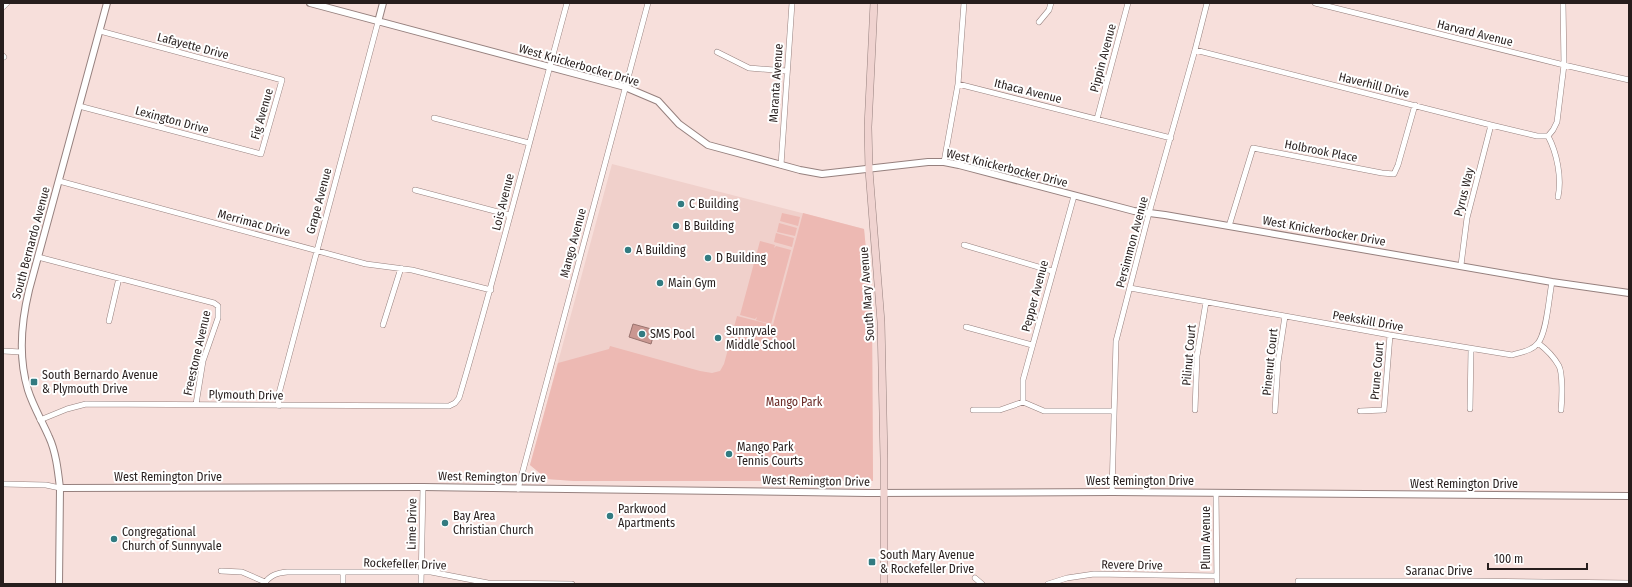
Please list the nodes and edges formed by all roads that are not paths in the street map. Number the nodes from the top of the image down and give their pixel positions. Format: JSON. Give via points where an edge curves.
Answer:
{"nodes":[{"id":1,"x":7,"y":3,"type":"edge"},
{"id":2,"x":107,"y":3,"type":"edge"},
{"id":3,"x":310,"y":3,"type":"edge"},
{"id":4,"x":383,"y":3,"type":"edge"},
{"id":5,"x":567,"y":3,"type":"edge"},
{"id":6,"x":648,"y":3,"type":"edge"},
{"id":7,"x":792,"y":3,"type":"edge"},
{"id":8,"x":874,"y":3,"type":"edge"},
{"id":9,"x":964,"y":3,"type":"edge"},
{"id":10,"x":1051,"y":3,"type":"edge"},
{"id":11,"x":1128,"y":3,"type":"edge"},
{"id":12,"x":1207,"y":3,"type":"edge"},
{"id":13,"x":1315,"y":3,"type":"edge"},
{"id":14,"x":1563,"y":3,"type":"edge"},
{"id":15,"x":3,"y":7,"type":"edge"},
{"id":16,"x":378,"y":22,"type":"junction"},
{"id":17,"x":1039,"y":22,"type":"dead end"},
{"id":18,"x":100,"y":31,"type":"junction"},
{"id":19,"x":1196,"y":50,"type":"junction"},
{"id":20,"x":718,"y":52,"type":"dead end"},
{"id":21,"x":1564,"y":65,"type":"junction"},
{"id":22,"x":550,"y":67,"type":"junction"},
{"id":23,"x":787,"y":71,"type":"junction"},
{"id":24,"x":282,"y":80,"type":"joint"},
{"id":25,"x":1629,"y":80,"type":"edge"},
{"id":26,"x":958,"y":84,"type":"junction"},
{"id":27,"x":625,"y":87,"type":"junction"},
{"id":28,"x":1415,"y":105,"type":"junction"},
{"id":29,"x":79,"y":106,"type":"junction"},
{"id":30,"x":434,"y":118,"type":"dead end"},
{"id":31,"x":1097,"y":118,"type":"junction"},
{"id":32,"x":1491,"y":125,"type":"junction"},
{"id":33,"x":1548,"y":136,"type":"junction"},
{"id":34,"x":1171,"y":138,"type":"junction"},
{"id":35,"x":529,"y":143,"type":"junction"},
{"id":36,"x":261,"y":154,"type":"joint"},
{"id":37,"x":944,"y":162,"type":"junction"},
{"id":38,"x":781,"y":165,"type":"junction"},
{"id":39,"x":869,"y":170,"type":"junction"},
{"id":40,"x":59,"y":181,"type":"junction"},
{"id":41,"x":415,"y":190,"type":"dead end"},
{"id":42,"x":1074,"y":196,"type":"junction"},
{"id":43,"x":1558,"y":197,"type":"dead end"},
{"id":44,"x":1149,"y":213,"type":"junction"},
{"id":45,"x":510,"y":215,"type":"junction"},
{"id":46,"x":1229,"y":226,"type":"junction"},
{"id":47,"x":964,"y":245,"type":"dead end"},
{"id":48,"x":317,"y":251,"type":"junction"},
{"id":49,"x":38,"y":257,"type":"junction"},
{"id":50,"x":1461,"y":265,"type":"junction"},
{"id":51,"x":401,"y":268,"type":"junction"},
{"id":52,"x":1052,"y":270,"type":"junction"},
{"id":53,"x":119,"y":278,"type":"junction"},
{"id":54,"x":1552,"y":282,"type":"junction"},
{"id":55,"x":1130,"y":288,"type":"junction"},
{"id":56,"x":491,"y":290,"type":"junction"},
{"id":57,"x":1629,"y":293,"type":"edge"},
{"id":58,"x":1206,"y":302,"type":"junction"},
{"id":59,"x":1285,"y":316,"type":"junction"},
{"id":60,"x":109,"y":321,"type":"dead end"},
{"id":61,"x":383,"y":326,"type":"dead end"},
{"id":62,"x":966,"y":327,"type":"dead end"},
{"id":63,"x":1390,"y":335,"type":"junction"},
{"id":64,"x":1538,"y":343,"type":"junction"},
{"id":65,"x":1032,"y":345,"type":"junction"},
{"id":66,"x":1471,"y":349,"type":"junction"},
{"id":67,"x":3,"y":351,"type":"edge"},
{"id":68,"x":21,"y":352,"type":"junction"},
{"id":69,"x":1023,"y":402,"type":"junction"},
{"id":70,"x":455,"y":403,"type":"joint"},
{"id":71,"x":196,"y":404,"type":"junction"},
{"id":72,"x":279,"y":406,"type":"junction"},
{"id":73,"x":973,"y":410,"type":"dead end"},
{"id":74,"x":1196,"y":410,"type":"dead end"},
{"id":75,"x":1470,"y":410,"type":"dead end"},
{"id":76,"x":1561,"y":410,"type":"dead end"},
{"id":77,"x":1114,"y":411,"type":"junction"},
{"id":78,"x":1275,"y":411,"type":"dead end"},
{"id":79,"x":1360,"y":411,"type":"dead end"},
{"id":80,"x":40,"y":420,"type":"junction"},
{"id":81,"x":3,"y":484,"type":"edge"},
{"id":82,"x":423,"y":487,"type":"junction"},
{"id":83,"x":60,"y":488,"type":"junction"},
{"id":84,"x":518,"y":489,"type":"junction"},
{"id":85,"x":1112,"y":492,"type":"junction"},
{"id":86,"x":884,"y":493,"type":"junction"},
{"id":87,"x":1216,"y":493,"type":"junction"},
{"id":88,"x":1629,"y":496,"type":"edge"},
{"id":89,"x":221,"y":571,"type":"dead end"},
{"id":90,"x":343,"y":572,"type":"junction"},
{"id":91,"x":421,"y":572,"type":"junction"},
{"id":92,"x":1217,"y":576,"type":"junction"},
{"id":93,"x":975,"y":578,"type":"dead end"},
{"id":94,"x":1298,"y":582,"type":"edge"},
{"id":95,"x":1385,"y":582,"type":"edge"},
{"id":96,"x":1468,"y":582,"type":"edge"},
{"id":97,"x":265,"y":583,"type":"edge"},
{"id":98,"x":1558,"y":583,"type":"edge"},
{"id":99,"x":1629,"y":583,"type":"edge"},
{"id":100,"x":60,"y":584,"type":"edge"},
{"id":101,"x":343,"y":584,"type":"edge"},
{"id":102,"x":421,"y":584,"type":"edge"},
{"id":103,"x":572,"y":584,"type":"edge"},
{"id":104,"x":884,"y":584,"type":"edge"},
{"id":105,"x":982,"y":584,"type":"edge"},
{"id":106,"x":1048,"y":584,"type":"edge"},
{"id":107,"x":1217,"y":584,"type":"edge"}],
"edges":[{"from":1,"to":15,"type":"street"},
{"from":2,"to":18,"type":"street","name":"South Bernardo Avenue"},
{"from":3,"to":16,"type":"street","name":"West Knickerbocker Drive"},
{"from":4,"to":16,"type":"street","name":"Grape Avenue"},
{"from":5,"to":22,"type":"street","name":"Lois Avenue"},
{"from":6,"to":27,"type":"street","name":"Mango Avenue"},
{"from":7,"to":23,"type":"street","name":"Maranta Avenue"},
{"from":8,"to":39,"type":"main road","name":"South Mary Avenue","via":[[868,105]]},
{"from":9,"to":26,"type":"street"},
{"from":10,"to":17,"type":"street","via":[[1049,10]]},
{"from":11,"to":31,"type":"street","name":"Pippin Avenue"},
{"from":12,"to":19,"type":"street","name":"Persimmon Avenue"},
{"from":13,"to":21,"type":"street","name":"Harvard Avenue"},
{"from":14,"to":21,"type":"street"},
{"from":16,"to":22,"type":"street","name":"West Knickerbocker Drive"},
{"from":16,"to":48,"type":"street","name":"Grape Avenue"},
{"from":18,"to":24,"type":"street","name":"Lafayette Drive"},
{"from":18,"to":29,"type":"street","name":"South Bernardo Avenue"},
{"from":19,"to":28,"type":"street","name":"Haverhill Drive"},
{"from":19,"to":34,"type":"street","name":"Persimmon Avenue"},
{"from":20,"to":23,"type":"street","via":[[749,68]]},
{"from":21,"to":25,"type":"street","name":"Harvard Avenue"},
{"from":21,"to":33,"type":"street","via":[[1557,122]]},
{"from":22,"to":27,"type":"street","name":"West Knickerbocker Drive"},
{"from":22,"to":35,"type":"street","name":"Lois Avenue"},
{"from":23,"to":38,"type":"street","name":"Maranta Avenue"},
{"from":24,"to":36,"type":"street","name":"Fig Avenue"},
{"from":26,"to":31,"type":"street","name":"Ithaca Avenue"},
{"from":26,"to":37,"type":"street"},
{"from":27,"to":38,"type":"street","name":"West Knickerbocker Drive","via":[[658,101],[679,124],[708,145]]},
{"from":27,"to":84,"type":"street","name":"Mango Avenue"},
{"from":28,"to":32,"type":"street","name":"Haverhill Drive"},
{"from":28,"to":46,"type":"street","name":"Holbrook Place","via":[[1394,174],[1252,148]]},
{"from":29,"to":36,"type":"street","name":"Lexington Drive"},
{"from":29,"to":40,"type":"street","name":"South Bernardo Avenue"},
{"from":30,"to":35,"type":"street"},
{"from":31,"to":34,"type":"street","name":"Ithaca Avenue"},
{"from":32,"to":33,"type":"street","name":"Haverhill Drive","via":[[1537,136]]},
{"from":32,"to":50,"type":"street","name":"Pyrus Way","via":[[1468,218]]},
{"from":33,"to":43,"type":"street","via":[[1553,146],[1560,185]]},
{"from":34,"to":44,"type":"street","name":"Persimmon Avenue"},
{"from":35,"to":45,"type":"street","name":"Lois Avenue"},
{"from":37,"to":39,"type":"street","name":"West Knickerbocker Drive"},
{"from":37,"to":42,"type":"street","name":"West Knickerbocker Drive"},
{"from":38,"to":39,"type":"street","name":"West Knickerbocker Drive","via":[[822,174]]},
{"from":39,"to":86,"type":"main road","name":"South Mary Avenue","via":[[881,322]]},
{"from":40,"to":48,"type":"street","name":"Merrimac Drive"},
{"from":40,"to":49,"type":"street","name":"South Bernardo Avenue"},
{"from":41,"to":45,"type":"street"},
{"from":42,"to":44,"type":"street","name":"West Knickerbocker Drive"},
{"from":42,"to":52,"type":"street","name":"Pepper Avenue"},
{"from":44,"to":46,"type":"street","name":"West Knickerbocker Drive"},
{"from":44,"to":55,"type":"street","name":"Persimmon Avenue"},
{"from":45,"to":56,"type":"street","name":"Lois Avenue"},
{"from":46,"to":50,"type":"street","name":"West Knickerbocker Drive"},
{"from":47,"to":52,"type":"street"},
{"from":48,"to":51,"type":"street","name":"Merrimac Drive","via":[[366,264]]},
{"from":48,"to":72,"type":"street","name":"Grape Avenue","via":[[278,397]]},
{"from":49,"to":53,"type":"street"},
{"from":49,"to":68,"type":"street","name":"South Bernardo Avenue","via":[[25,307]]},
{"from":50,"to":54,"type":"street","name":"West Knickerbocker Drive"},
{"from":51,"to":56,"type":"street","name":"Merrimac Drive"},
{"from":51,"to":61,"type":"street"},
{"from":52,"to":65,"type":"street","name":"Pepper Avenue"},
{"from":53,"to":60,"type":"street"},
{"from":53,"to":71,"type":"street","name":"Freestone Avenue","via":[[218,306],[218,318],[203,361]]},
{"from":54,"to":57,"type":"street","name":"West Knickerbocker Drive"},
{"from":54,"to":64,"type":"street","via":[[1545,325]]},
{"from":55,"to":58,"type":"street","name":"Peekskill Drive"},
{"from":55,"to":77,"type":"street","name":"Persimmon Avenue","via":[[1116,341]]},
{"from":56,"to":70,"type":"street","name":"Lois Avenue","via":[[459,398]]},
{"from":58,"to":59,"type":"street","name":"Peekskill Drive"},
{"from":58,"to":74,"type":"street","name":"Pilinut Court","via":[[1197,356]]},
{"from":59,"to":63,"type":"street","name":"Peekskill Drive"},
{"from":59,"to":78,"type":"street","name":"Pinenut Court","via":[[1278,362]]},
{"from":62,"to":65,"type":"street"},
{"from":63,"to":66,"type":"street","name":"Peekskill Drive"},
{"from":63,"to":79,"type":"street","name":"Prune Court","via":[[1384,410]]},
{"from":64,"to":66,"type":"street","name":"Peekskill Drive","via":[[1528,350],[1512,355]]},
{"from":64,"to":76,"type":"street","via":[[1550,353],[1560,367]]},
{"from":65,"to":69,"type":"street","name":"Pepper Avenue","via":[[1023,380]]},
{"from":66,"to":75,"type":"street"},
{"from":67,"to":68,"type":"street"},
{"from":68,"to":80,"type":"street","name":"South Bernardo Avenue","via":[[28,390]]},
{"from":69,"to":73,"type":"street","via":[[1000,410]]},
{"from":69,"to":77,"type":"street","via":[[1044,411]]},
{"from":70,"to":72,"type":"street","name":"Plymouth Drive","via":[[448,406]]},
{"from":71,"to":72,"type":"street","name":"Plymouth Drive"},
{"from":71,"to":80,"type":"street","name":"Plymouth Drive","via":[[86,404],[67,408]]},
{"from":77,"to":85,"type":"street","name":"Persimmon Avenue"},
{"from":80,"to":83,"type":"street","name":"South Bernardo Avenue","via":[[52,445]]},
{"from":81,"to":83,"type":"street","name":"West Remington Drive","via":[[46,485]]},
{"from":82,"to":83,"type":"street","name":"West Remington Drive"},
{"from":82,"to":84,"type":"street","name":"West Remington Drive"},
{"from":82,"to":91,"type":"street","name":"Lime Drive"},
{"from":83,"to":100,"type":"street","name":"South Bernardo Avenue"},
{"from":84,"to":86,"type":"street","name":"West Remington Drive"},
{"from":85,"to":86,"type":"street","name":"West Remington Drive"},
{"from":85,"to":87,"type":"street","name":"West Remington Drive"},
{"from":86,"to":104,"type":"main road","name":"South Mary Avenue"},
{"from":87,"to":88,"type":"street","name":"West Remington Drive"},
{"from":87,"to":92,"type":"street","name":"Plum Avenue"},
{"from":89,"to":97,"type":"street","via":[[242,572]]},
{"from":90,"to":91,"type":"street","name":"Rockefeller Drive"},
{"from":90,"to":97,"type":"street","name":"Rockefeller Drive","via":[[280,572]]},
{"from":90,"to":101,"type":"street"},
{"from":91,"to":102,"type":"street","name":"Lime Drive"},
{"from":91,"to":103,"type":"street","name":"Rockefeller Drive","via":[[488,583]]},
{"from":92,"to":106,"type":"street","name":"Revere Drive","via":[[1094,574]]},
{"from":92,"to":107,"type":"street","name":"Plum Avenue"},
{"from":93,"to":105,"type":"street"},
{"from":94,"to":95,"type":"street","name":"Saranac Drive"},
{"from":95,"to":96,"type":"street","name":"Saranac Drive"},
{"from":96,"to":98,"type":"street","name":"Saranac Drive"},
{"from":98,"to":99,"type":"street","name":"Saranac Drive"}]}
